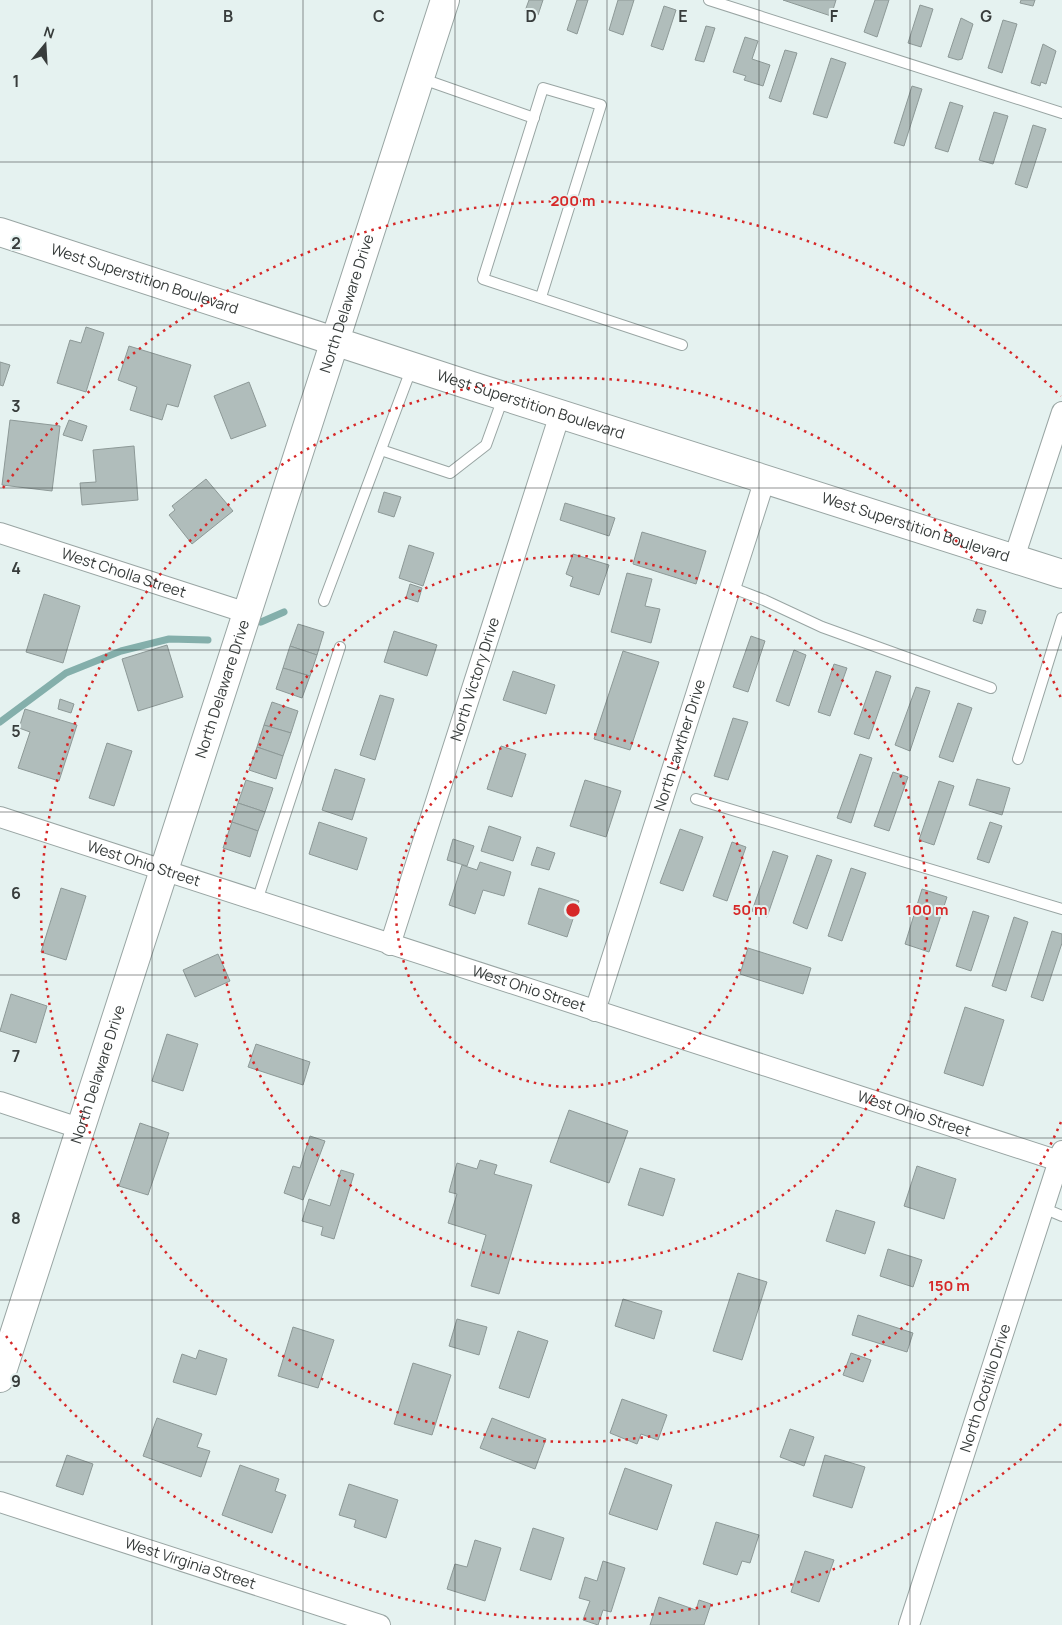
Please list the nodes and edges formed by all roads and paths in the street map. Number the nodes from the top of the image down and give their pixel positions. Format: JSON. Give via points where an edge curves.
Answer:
{"nodes":[{"id":1,"x":445,"y":0,"type":"edge"},
{"id":2,"x":709,"y":0,"type":"edge"},
{"id":3,"x":420,"y":78,"type":"junction"},
{"id":4,"x":1062,"y":113,"type":"edge"},
{"id":5,"x":534,"y":118,"type":"junction"},
{"id":6,"x":0,"y":232,"type":"edge"},
{"id":7,"x":541,"y":297,"type":"junction"},
{"id":8,"x":335,"y":340,"type":"junction"},
{"id":9,"x":682,"y":345,"type":"dead end"},
{"id":10,"x":412,"y":366,"type":"junction"},
{"id":11,"x":504,"y":396,"type":"junction"},
{"id":12,"x":1062,"y":412,"type":"edge"},
{"id":13,"x":560,"y":414,"type":"junction"},
{"id":14,"x":381,"y":450,"type":"junction"},
{"id":15,"x":765,"y":479,"type":"junction"},
{"id":16,"x":0,"y":533,"type":"edge"},
{"id":17,"x":1014,"y":558,"type":"junction"},
{"id":18,"x":1062,"y":574,"type":"edge"},
{"id":19,"x":730,"y":587,"type":"junction"},
{"id":20,"x":324,"y":601,"type":"dead end"},
{"id":21,"x":247,"y":613,"type":"junction"},
{"id":22,"x":1062,"y":618,"type":"edge"},
{"id":23,"x":1059,"y":637,"type":"edge"},
{"id":24,"x":340,"y":647,"type":"dead end"},
{"id":25,"x":991,"y":688,"type":"dead end"},
{"id":26,"x":1018,"y":758,"type":"dead end"},
{"id":27,"x":696,"y":799,"type":"dead end"},
{"id":28,"x":0,"y":817,"type":"edge"},
{"id":29,"x":164,"y":871,"type":"junction"},
{"id":30,"x":257,"y":901,"type":"junction"},
{"id":31,"x":1062,"y":909,"type":"edge"},
{"id":32,"x":390,"y":945,"type":"junction"},
{"id":33,"x":595,"y":1011,"type":"junction"},
{"id":34,"x":0,"y":1102,"type":"edge"},
{"id":35,"x":82,"y":1129,"type":"junction"},
{"id":36,"x":1060,"y":1156,"type":"edge"},
{"id":37,"x":1044,"y":1208,"type":"junction"},
{"id":38,"x":1062,"y":1216,"type":"edge"},
{"id":39,"x":0,"y":1378,"type":"edge"},
{"id":40,"x":0,"y":1502,"type":"edge"},
{"id":41,"x":380,"y":1625,"type":"edge"},
{"id":42,"x":909,"y":1625,"type":"edge"}],
"edges":[{"from":1,"to":3,"type":"street","name":"North Delaware Drive"},
{"from":2,"to":4,"type":"lane"},
{"from":3,"to":5,"type":"lane"},
{"from":3,"to":8,"type":"street","name":"North Delaware Drive"},
{"from":5,"to":7,"type":"lane","via":[[483,279]]},
{"from":5,"to":7,"type":"lane","via":[[543,88],[601,105]]},
{"from":6,"to":8,"type":"street","name":"West Superstition Boulevard"},
{"from":7,"to":9,"type":"lane"},
{"from":8,"to":10,"type":"street","name":"West Superstition Boulevard"},
{"from":8,"to":21,"type":"street","name":"North Delaware Drive"},
{"from":10,"to":11,"type":"street","name":"West Superstition Boulevard"},
{"from":10,"to":14,"type":"lane"},
{"from":11,"to":13,"type":"street","name":"West Superstition Boulevard"},
{"from":11,"to":14,"type":"lane","via":[[486,445],[450,473]]},
{"from":12,"to":17,"type":"street"},
{"from":13,"to":15,"type":"street","name":"West Superstition Boulevard"},
{"from":13,"to":32,"type":"street","name":"North Victory Drive"},
{"from":14,"to":20,"type":"lane"},
{"from":15,"to":17,"type":"street","name":"West Superstition Boulevard"},
{"from":15,"to":19,"type":"street","name":"North Lawther Drive"},
{"from":16,"to":21,"type":"street","name":"West Cholla Street"},
{"from":17,"to":18,"type":"street","name":"West Superstition Boulevard"},
{"from":19,"to":25,"type":"lane","via":[[822,627]]},
{"from":19,"to":33,"type":"street","name":"North Lawther Drive"},
{"from":21,"to":29,"type":"street","name":"North Delaware Drive"},
{"from":22,"to":23,"type":"lane"},
{"from":23,"to":26,"type":"lane"},
{"from":24,"to":30,"type":"lane"},
{"from":27,"to":31,"type":"lane"},
{"from":28,"to":29,"type":"street","name":"West Ohio Street"},
{"from":29,"to":30,"type":"street","name":"West Ohio Street"},
{"from":29,"to":35,"type":"street","name":"North Delaware Drive"},
{"from":30,"to":32,"type":"street","name":"West Ohio Street"},
{"from":32,"to":33,"type":"street","name":"West Ohio Street"},
{"from":33,"to":36,"type":"street","name":"West Ohio Street"},
{"from":34,"to":35,"type":"street"},
{"from":35,"to":39,"type":"street","name":"North Delaware Drive"},
{"from":36,"to":37,"type":"street","name":"North Ocotillo Drive"},
{"from":37,"to":38,"type":"lane"},
{"from":37,"to":42,"type":"street","name":"North Ocotillo Drive"},
{"from":40,"to":41,"type":"street","name":"West Virginia Street"}]}
